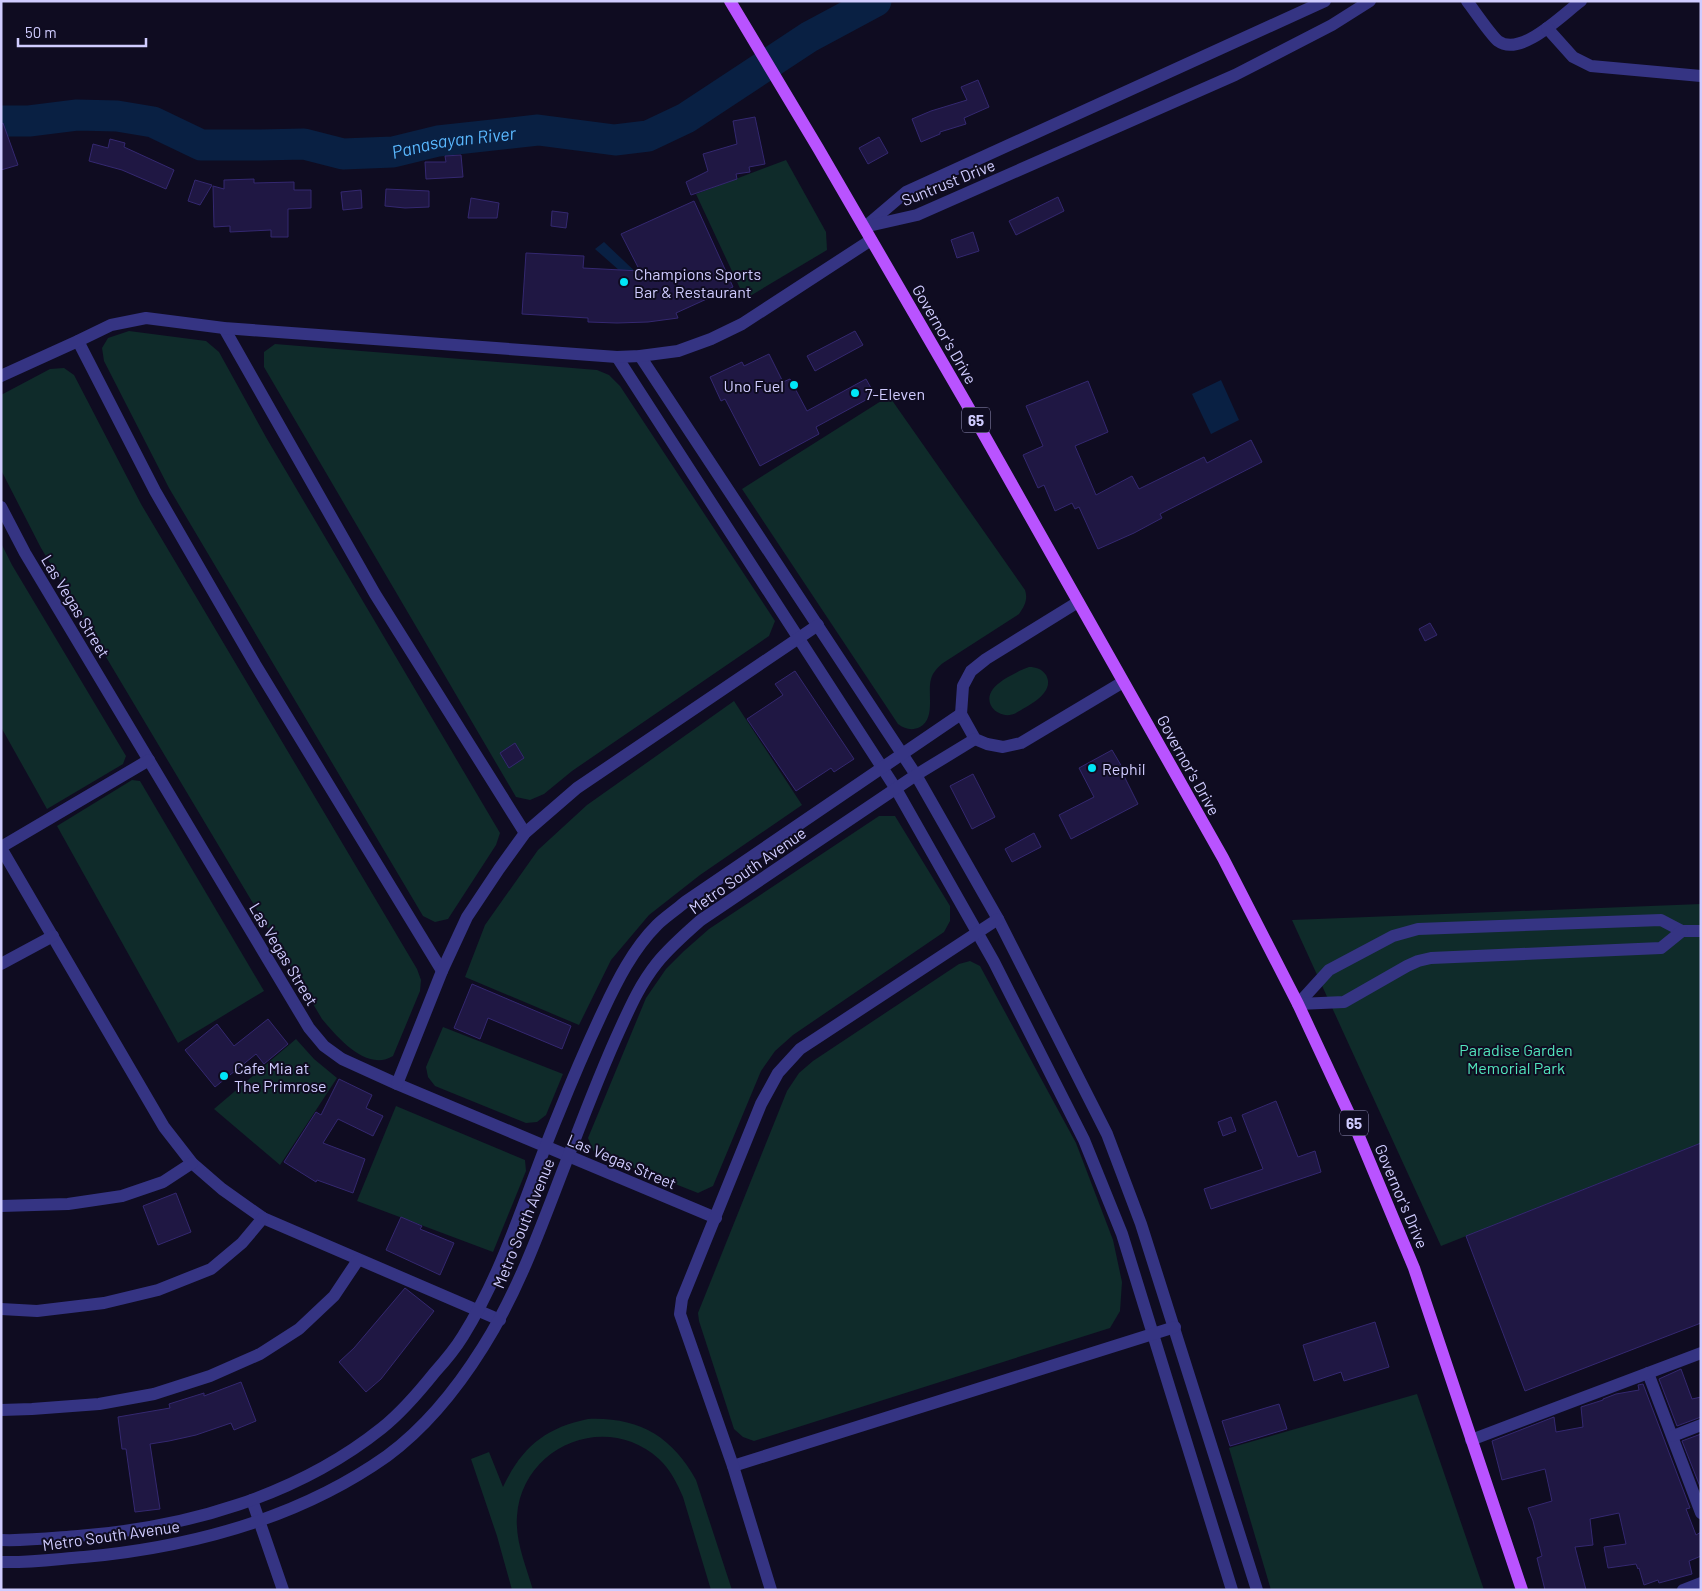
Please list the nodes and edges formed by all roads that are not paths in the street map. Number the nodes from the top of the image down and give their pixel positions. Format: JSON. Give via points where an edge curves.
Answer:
{"nodes":[{"id":1,"x":730,"y":1,"type":"edge"},
{"id":2,"x":1325,"y":1,"type":"edge"},
{"id":3,"x":1370,"y":1,"type":"edge"},
{"id":4,"x":1467,"y":1,"type":"edge"},
{"id":5,"x":1581,"y":1,"type":"edge"},
{"id":6,"x":1547,"y":28,"type":"junction"},
{"id":7,"x":1701,"y":76,"type":"edge"},
{"id":8,"x":864,"y":227,"type":"junction"},
{"id":9,"x":871,"y":240,"type":"junction"},
{"id":10,"x":224,"y":328,"type":"junction"},
{"id":11,"x":78,"y":341,"type":"junction"},
{"id":12,"x":640,"y":356,"type":"junction"},
{"id":13,"x":617,"y":357,"type":"junction"},
{"id":14,"x":1,"y":376,"type":"edge"},
{"id":15,"x":1,"y":507,"type":"edge"},
{"id":16,"x":1078,"y":602,"type":"junction"},
{"id":17,"x":818,"y":625,"type":"junction"},
{"id":18,"x":798,"y":638,"type":"junction"},
{"id":19,"x":1124,"y":682,"type":"junction"},
{"id":20,"x":961,"y":714,"type":"junction"},
{"id":21,"x":975,"y":739,"type":"junction"},
{"id":22,"x":902,"y":754,"type":"junction"},
{"id":23,"x":149,"y":760,"type":"junction"},
{"id":24,"x":881,"y":768,"type":"junction"},
{"id":25,"x":916,"y":775,"type":"junction"},
{"id":26,"x":896,"y":789,"type":"junction"},
{"id":27,"x":525,"y":833,"type":"junction"},
{"id":28,"x":1,"y":848,"type":"edge"},
{"id":29,"x":998,"y":919,"type":"junction"},
{"id":30,"x":1682,"y":931,"type":"junction"},
{"id":31,"x":1701,"y":931,"type":"edge"},
{"id":32,"x":977,"y":932,"type":"junction"},
{"id":33,"x":53,"y":936,"type":"junction"},
{"id":34,"x":1,"y":964,"type":"edge"},
{"id":35,"x":442,"y":972,"type":"junction"},
{"id":36,"x":1298,"y":1004,"type":"junction"},
{"id":37,"x":397,"y":1084,"type":"junction"},
{"id":38,"x":545,"y":1146,"type":"junction"},
{"id":39,"x":569,"y":1156,"type":"junction"},
{"id":40,"x":192,"y":1163,"type":"junction"},
{"id":41,"x":1,"y":1206,"type":"edge"},
{"id":42,"x":263,"y":1218,"type":"junction"},
{"id":43,"x":716,"y":1218,"type":"junction"},
{"id":44,"x":358,"y":1260,"type":"junction"},
{"id":45,"x":1,"y":1309,"type":"edge"},
{"id":46,"x":477,"y":1310,"type":"junction"},
{"id":47,"x":500,"y":1320,"type":"junction"},
{"id":48,"x":1174,"y":1327,"type":"junction"},
{"id":49,"x":1152,"y":1334,"type":"junction"},
{"id":50,"x":1701,"y":1353,"type":"edge"},
{"id":51,"x":1648,"y":1373,"type":"junction"},
{"id":52,"x":1,"y":1410,"type":"edge"},
{"id":53,"x":1701,"y":1425,"type":"edge"},
{"id":54,"x":1673,"y":1436,"type":"junction"},
{"id":55,"x":1471,"y":1440,"type":"junction"},
{"id":56,"x":733,"y":1466,"type":"junction"},
{"id":57,"x":252,"y":1500,"type":"junction"},
{"id":58,"x":1700,"y":1507,"type":"edge"},
{"id":59,"x":260,"y":1522,"type":"junction"},
{"id":60,"x":1,"y":1540,"type":"edge"},
{"id":61,"x":1,"y":1562,"type":"edge"},
{"id":62,"x":1701,"y":1583,"type":"edge"},
{"id":63,"x":283,"y":1590,"type":"edge"},
{"id":64,"x":771,"y":1590,"type":"edge"},
{"id":65,"x":1232,"y":1590,"type":"edge"},
{"id":66,"x":1258,"y":1590,"type":"edge"},
{"id":67,"x":1522,"y":1590,"type":"edge"},
{"id":68,"x":1683,"y":1590,"type":"edge"}],
"edges":[{"from":1,"to":8,"type":"main road","name":"Governor's Drive","number":"65"},
{"from":2,"to":8,"type":"street","name":"Suntrust Drive","via":[[906,192]]},
{"from":3,"to":8,"type":"street","name":"Suntrust Drive","via":[[1332,25],[1235,75],[917,215]]},
{"from":4,"to":6,"type":"street","via":[[1499,41],[1510,45],[1524,42]]},
{"from":5,"to":6,"type":"street"},
{"from":6,"to":7,"type":"street","via":[[1573,57],[1591,66]]},
{"from":8,"to":9,"type":"main road","name":"Governor's Drive","number":"65"},
{"from":9,"to":12,"type":"street","via":[[742,324],[678,351]]},
{"from":9,"to":16,"type":"main road","name":"Governor's Drive","number":"65"},
{"from":10,"to":11,"type":"street","via":[[146,318],[111,325]]},
{"from":10,"to":13,"type":"street"},
{"from":10,"to":27,"type":"street","via":[[375,594]]},
{"from":11,"to":14,"type":"street"},
{"from":11,"to":35,"type":"street","via":[[155,491],[255,664]]},
{"from":12,"to":13,"type":"street"},
{"from":12,"to":17,"type":"street"},
{"from":13,"to":18,"type":"street"},
{"from":15,"to":23,"type":"street","name":"Las Vegas Street","via":[[25,553]]},
{"from":16,"to":19,"type":"main road","name":"Governor's Drive","number":"65"},
{"from":16,"to":20,"type":"street","via":[[971,671],[963,686]]},
{"from":17,"to":18,"type":"street"},
{"from":17,"to":22,"type":"street"},
{"from":18,"to":24,"type":"street"},
{"from":18,"to":27,"type":"street","via":[[577,788]]},
{"from":19,"to":21,"type":"street","via":[[1021,743],[1003,747]]},
{"from":19,"to":36,"type":"main road","name":"Governor's Drive","number":"65","via":[[1223,858]]},
{"from":20,"to":21,"type":"street"},
{"from":20,"to":22,"type":"street","name":"Metro South Avenue"},
{"from":21,"to":25,"type":"street","name":"Metro South Avenue"},
{"from":22,"to":24,"type":"street","name":"Metro South Avenue"},
{"from":22,"to":25,"type":"street"},
{"from":23,"to":28,"type":"street"},
{"from":23,"to":37,"type":"street","name":"Las Vegas Street","via":[[309,1028],[324,1046],[342,1059]]},
{"from":24,"to":26,"type":"street"},
{"from":24,"to":38,"type":"street","name":"Metro South Avenue","via":[[685,902],[657,925],[617,980]]},
{"from":25,"to":26,"type":"street","name":"Metro South Avenue"},
{"from":25,"to":29,"type":"street"},
{"from":26,"to":32,"type":"street"},
{"from":26,"to":39,"type":"street","name":"Metro South Avenue","via":[[701,920],[674,943],[638,991],[608,1054]]},
{"from":27,"to":35,"type":"street","via":[[467,917]]},
{"from":28,"to":33,"type":"street"},
{"from":29,"to":32,"type":"street"},
{"from":29,"to":48,"type":"street","via":[[1107,1134],[1141,1224]]},
{"from":30,"to":31,"type":"street"},
{"from":30,"to":36,"type":"street","via":[[1661,948],[1431,958],[1407,966],[1344,1002]]},
{"from":30,"to":36,"type":"street","via":[[1661,920],[1418,929],[1393,936],[1329,970]]},
{"from":32,"to":43,"type":"street","via":[[800,1048],[778,1073],[761,1104]]},
{"from":32,"to":49,"type":"street","via":[[1084,1140],[1122,1234]]},
{"from":33,"to":34,"type":"street"},
{"from":33,"to":40,"type":"street","via":[[164,1127]]},
{"from":35,"to":37,"type":"street"},
{"from":36,"to":55,"type":"main road","name":"Governor's Drive","number":"65","via":[[1398,1224]]},
{"from":37,"to":38,"type":"street","name":"Las Vegas Street"},
{"from":38,"to":39,"type":"street","name":"Las Vegas Street"},
{"from":38,"to":46,"type":"street","name":"Metro South Avenue","via":[[504,1257]]},
{"from":39,"to":43,"type":"street","name":"Las Vegas Street"},
{"from":39,"to":47,"type":"street","name":"Metro South Avenue"},
{"from":40,"to":41,"type":"street","via":[[163,1182],[122,1196],[68,1204]]},
{"from":40,"to":42,"type":"street"},
{"from":42,"to":44,"type":"street"},
{"from":42,"to":45,"type":"street","via":[[242,1243],[211,1269],[158,1290],[47,1310]]},
{"from":43,"to":56,"type":"street","via":[[682,1300],[680,1314]]},
{"from":44,"to":46,"type":"street"},
{"from":44,"to":52,"type":"street","via":[[334,1296],[300,1328],[260,1354],[210,1376],[154,1394],[98,1404]]},
{"from":46,"to":47,"type":"street"},
{"from":46,"to":57,"type":"street","name":"Metro South Avenue","via":[[445,1360],[406,1406],[383,1427],[322,1468]]},
{"from":47,"to":59,"type":"street","name":"Metro South Avenue","via":[[442,1402],[403,1443],[332,1490]]},
{"from":48,"to":49,"type":"street"},
{"from":48,"to":66,"type":"street"},
{"from":49,"to":56,"type":"street"},
{"from":49,"to":65,"type":"street"},
{"from":50,"to":51,"type":"street"},
{"from":51,"to":54,"type":"street"},
{"from":51,"to":55,"type":"street"},
{"from":53,"to":54,"type":"street"},
{"from":54,"to":58,"type":"street"},
{"from":55,"to":67,"type":"main road","name":"Governor's Drive","number":"65"},
{"from":56,"to":64,"type":"street"},
{"from":57,"to":59,"type":"street"},
{"from":57,"to":60,"type":"street","name":"Metro South Avenue","via":[[121,1533]]},
{"from":59,"to":61,"type":"street","name":"Metro South Avenue","via":[[194,1540],[126,1553],[23,1563]]},
{"from":59,"to":63,"type":"street"},
{"from":62,"to":68,"type":"street"}]}
